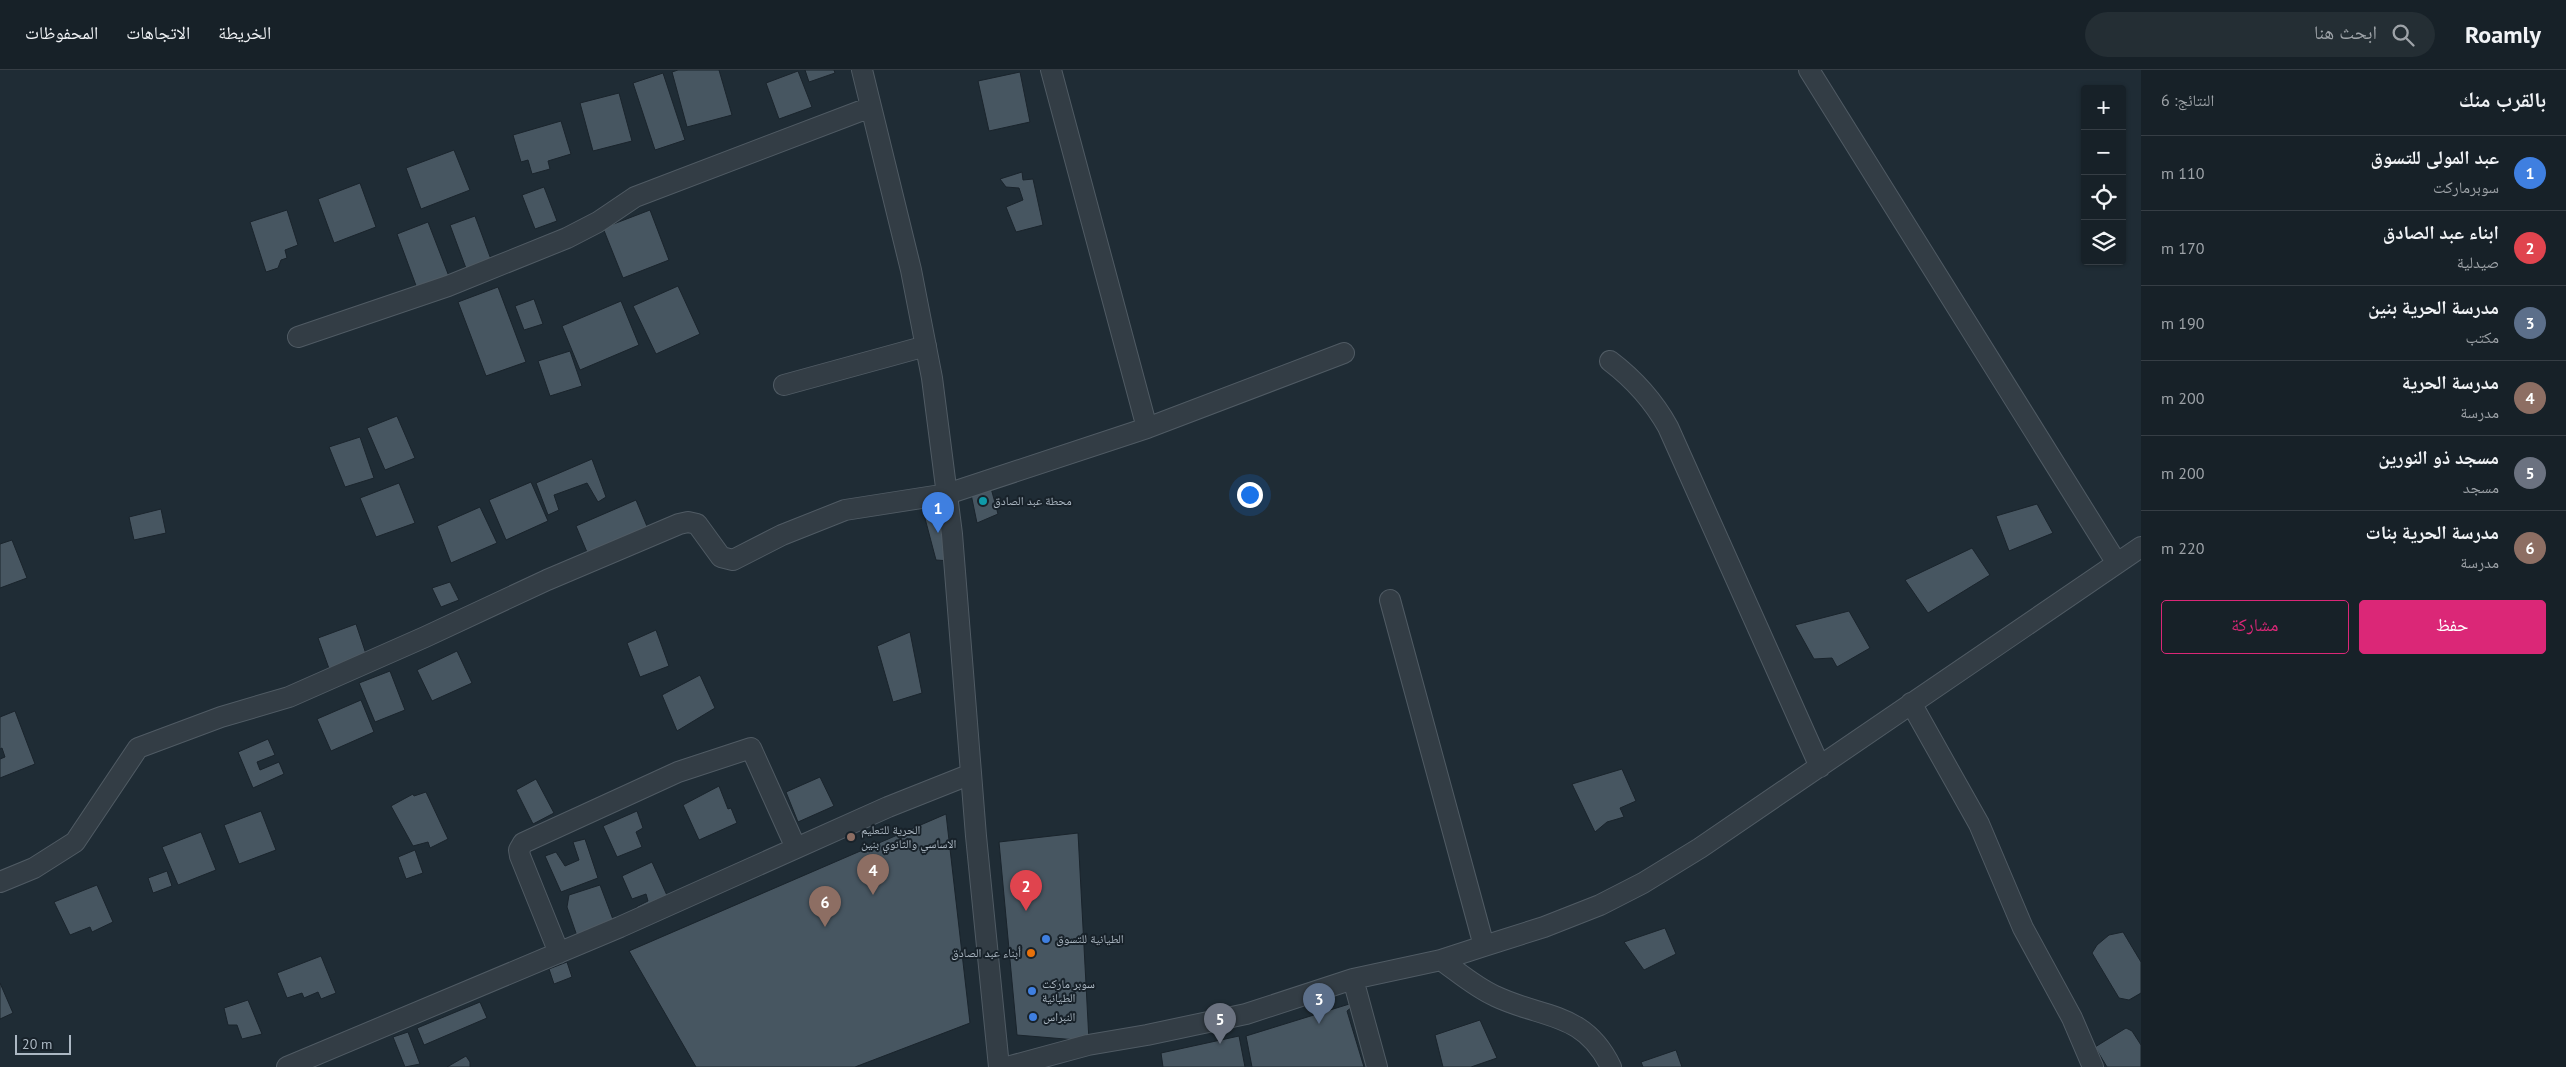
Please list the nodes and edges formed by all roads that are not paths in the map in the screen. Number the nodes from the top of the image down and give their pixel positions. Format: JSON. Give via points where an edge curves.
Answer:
{"nodes":[{"id":1,"x":862,"y":70,"type":"edge"},
{"id":2,"x":1051,"y":70,"type":"edge"},
{"id":3,"x":1809,"y":70,"type":"edge"},
{"id":4,"x":871,"y":107,"type":"junction"},
{"id":5,"x":298,"y":337,"type":"dead end"},
{"id":6,"x":926,"y":346,"type":"junction"},
{"id":7,"x":1344,"y":353,"type":"dead end"},
{"id":8,"x":1610,"y":361,"type":"dead end"},
{"id":9,"x":784,"y":385,"type":"dead end"},
{"id":10,"x":1148,"y":428,"type":"junction"},
{"id":11,"x":947,"y":494,"type":"junction"},
{"id":12,"x":2141,"y":547,"type":"edge"},
{"id":13,"x":2116,"y":562,"type":"junction"},
{"id":14,"x":1390,"y":600,"type":"dead end"},
{"id":15,"x":1911,"y":703,"type":"junction"},
{"id":16,"x":1820,"y":766,"type":"junction"},
{"id":17,"x":971,"y":774,"type":"junction"},
{"id":18,"x":796,"y":848,"type":"junction"},
{"id":19,"x":0,"y":882,"type":"edge"},
{"id":20,"x":1484,"y":946,"type":"junction"},
{"id":21,"x":560,"y":953,"type":"junction"},
{"id":22,"x":1441,"y":960,"type":"junction"},
{"id":23,"x":1353,"y":979,"type":"junction"},
{"id":24,"x":288,"y":1067,"type":"edge"},
{"id":25,"x":999,"y":1067,"type":"edge"},
{"id":26,"x":1007,"y":1067,"type":"edge"},
{"id":27,"x":1377,"y":1067,"type":"edge"},
{"id":28,"x":1611,"y":1067,"type":"edge"},
{"id":29,"x":2093,"y":1067,"type":"edge"}],
"edges":[{"from":1,"to":4,"type":"street"},
{"from":2,"to":10,"type":"street"},
{"from":3,"to":13,"type":"street"},
{"from":4,"to":5,"type":"street","via":[[635,197],[567,238],[448,286]]},
{"from":4,"to":6,"type":"street"},
{"from":6,"to":9,"type":"street"},
{"from":6,"to":11,"type":"street"},
{"from":7,"to":10,"type":"street"},
{"from":8,"to":16,"type":"street","via":[[1632,378],[1655,404],[1668,427]]},
{"from":10,"to":11,"type":"street"},
{"from":11,"to":17,"type":"street"},
{"from":11,"to":19,"type":"street","via":[[845,510],[782,535],[733,560],[721,557],[698,524],[679,524],[289,697],[221,717],[138,748],[75,842],[34,868]]},
{"from":12,"to":13,"type":"street"},
{"from":13,"to":15,"type":"street"},
{"from":14,"to":20,"type":"street"},
{"from":15,"to":16,"type":"street"},
{"from":15,"to":29,"type":"street","via":[[1979,824],[2023,928],[2072,1018]]},
{"from":16,"to":20,"type":"street","via":[[1643,883],[1600,905]]},
{"from":17,"to":18,"type":"street"},
{"from":17,"to":25,"type":"street"},
{"from":18,"to":21,"type":"street"},
{"from":18,"to":21,"type":"street","via":[[751,748],[678,772],[523,843],[520,856]]},
{"from":20,"to":22,"type":"street"},
{"from":21,"to":24,"type":"street"},
{"from":22,"to":23,"type":"street"},
{"from":22,"to":28,"type":"street","via":[[1494,996],[1568,1021],[1593,1038]]},
{"from":23,"to":26,"type":"street","via":[[1246,1014],[1088,1046]]},
{"from":23,"to":27,"type":"street"}]}
